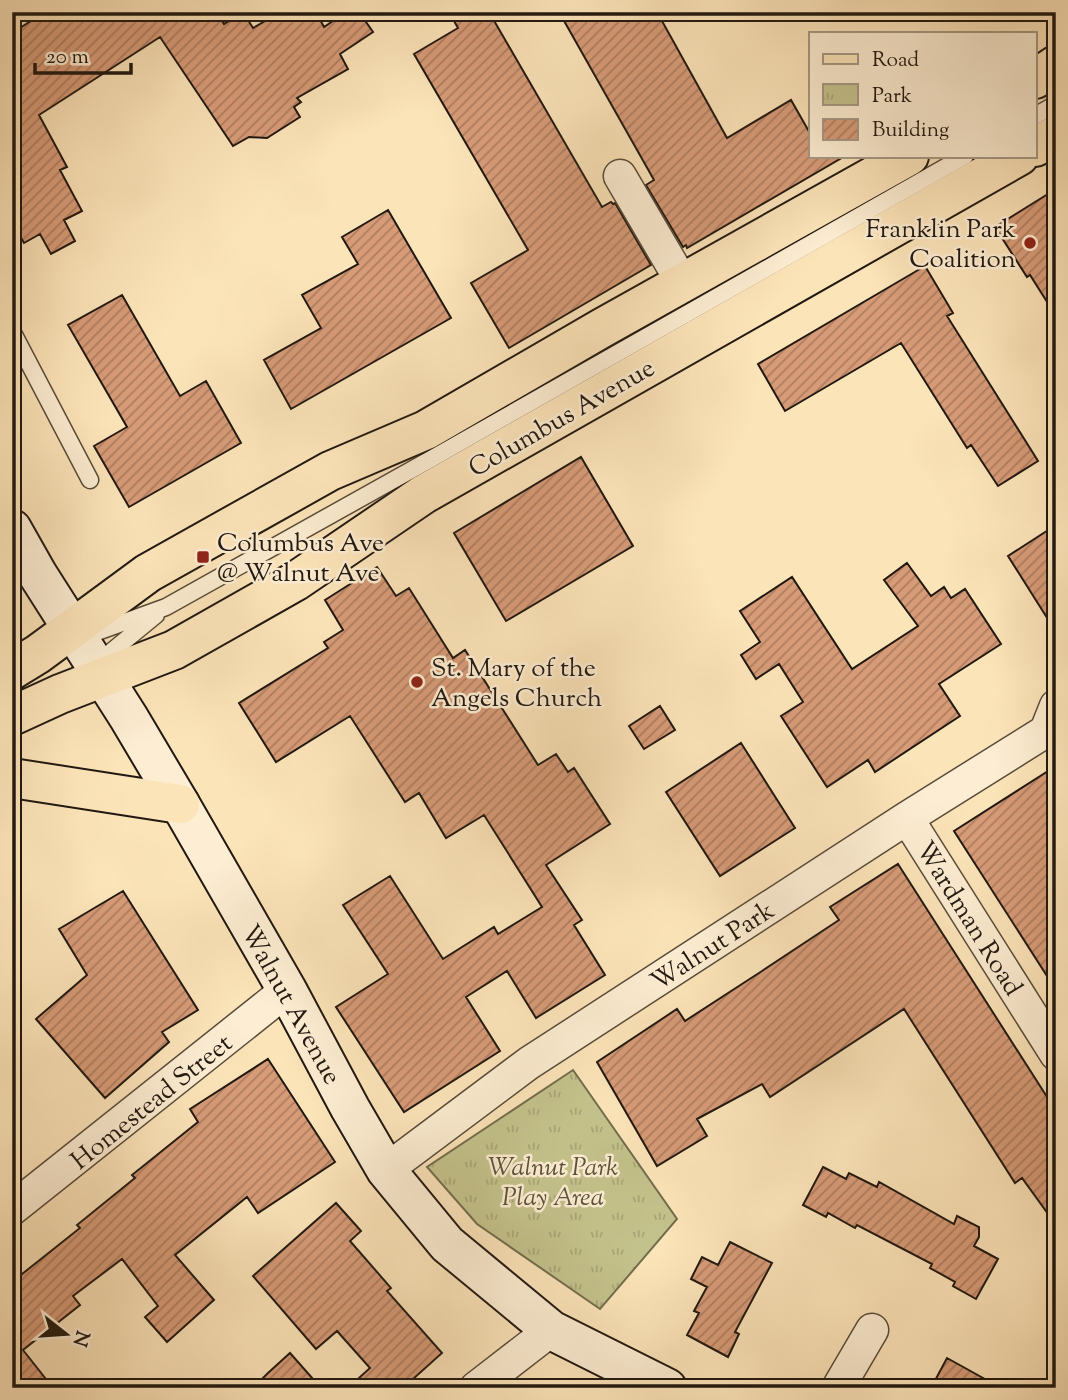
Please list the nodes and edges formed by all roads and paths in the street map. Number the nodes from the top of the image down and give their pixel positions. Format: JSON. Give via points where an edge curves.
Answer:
{"nodes":[{"id":1,"x":1056,"y":65,"type":"edge"},
{"id":2,"x":1036,"y":78,"type":"edge"},
{"id":3,"x":1056,"y":104,"type":"edge"},
{"id":4,"x":1036,"y":115,"type":"edge"},
{"id":5,"x":1056,"y":135,"type":"edge"},
{"id":6,"x":1036,"y":146,"type":"edge"},
{"id":7,"x":905,"y":158,"type":"edge"},
{"id":8,"x":961,"y":158,"type":"edge"},
{"id":9,"x":1016,"y":158,"type":"edge"},
{"id":10,"x":620,"y":176,"type":"dead end"},
{"id":11,"x":682,"y":282,"type":"junction"},
{"id":12,"x":12,"y":331,"type":"edge"},
{"id":13,"x":90,"y":480,"type":"dead end"},
{"id":14,"x":12,"y":528,"type":"edge"},
{"id":15,"x":166,"y":607,"type":"junction"},
{"id":16,"x":87,"y":652,"type":"junction"},
{"id":17,"x":25,"y":662,"type":"edge"},
{"id":18,"x":12,"y":716,"type":"edge"},
{"id":19,"x":1053,"y":729,"type":"edge"},
{"id":20,"x":12,"y":778,"type":"edge"},
{"id":21,"x":180,"y":804,"type":"junction"},
{"id":22,"x":907,"y":818,"type":"junction"},
{"id":23,"x":287,"y":990,"type":"junction"},
{"id":24,"x":1056,"y":1054,"type":"edge"},
{"id":25,"x":386,"y":1170,"type":"junction"},
{"id":26,"x":12,"y":1209,"type":"edge"},
{"id":27,"x":551,"y":1330,"type":"junction"},
{"id":28,"x":872,"y":1330,"type":"dead end"},
{"id":29,"x":476,"y":1388,"type":"edge"},
{"id":30,"x":667,"y":1388,"type":"edge"},
{"id":31,"x":838,"y":1388,"type":"edge"}],
"edges":[{"from":1,"to":2,"type":"main road"},
{"from":3,"to":4,"type":"lane"},
{"from":5,"to":6,"type":"main road"},
{"from":7,"to":11,"type":"main road"},
{"from":8,"to":15,"type":"lane","name":"Columbus Avenue"},
{"from":9,"to":16,"type":"main road","name":"Columbus Avenue","via":[[425,494],[284,588],[174,650]]},
{"from":10,"to":11,"type":"street"},
{"from":11,"to":16,"type":"main road","via":[[426,430],[330,471],[148,573]]},
{"from":12,"to":13,"type":"lane"},
{"from":14,"to":16,"type":"street","name":"Walnut Avenue"},
{"from":15,"to":16,"type":"lane","name":"Columbus Avenue"},
{"from":15,"to":16,"type":"lane","name":"Columbus Avenue"},
{"from":16,"to":17,"type":"main road"},
{"from":16,"to":18,"type":"main road","via":[[60,694]]},
{"from":16,"to":21,"type":"street","name":"Walnut Avenue"},
{"from":19,"to":22,"type":"street","name":"Walnut Park"},
{"from":20,"to":21,"type":"main road"},
{"from":21,"to":23,"type":"street","name":"Walnut Avenue"},
{"from":22,"to":24,"type":"street","name":"Wardman Road"},
{"from":22,"to":25,"type":"street","name":"Walnut Park","via":[[529,1063]]},
{"from":23,"to":25,"type":"street","name":"Walnut Avenue"},
{"from":23,"to":26,"type":"street","name":"Homestead Street"},
{"from":25,"to":27,"type":"street","name":"Walnut Avenue","via":[[447,1244]]},
{"from":27,"to":29,"type":"street"},
{"from":27,"to":30,"type":"street","name":"Walnut Avenue"},
{"from":28,"to":31,"type":"street"}]}
